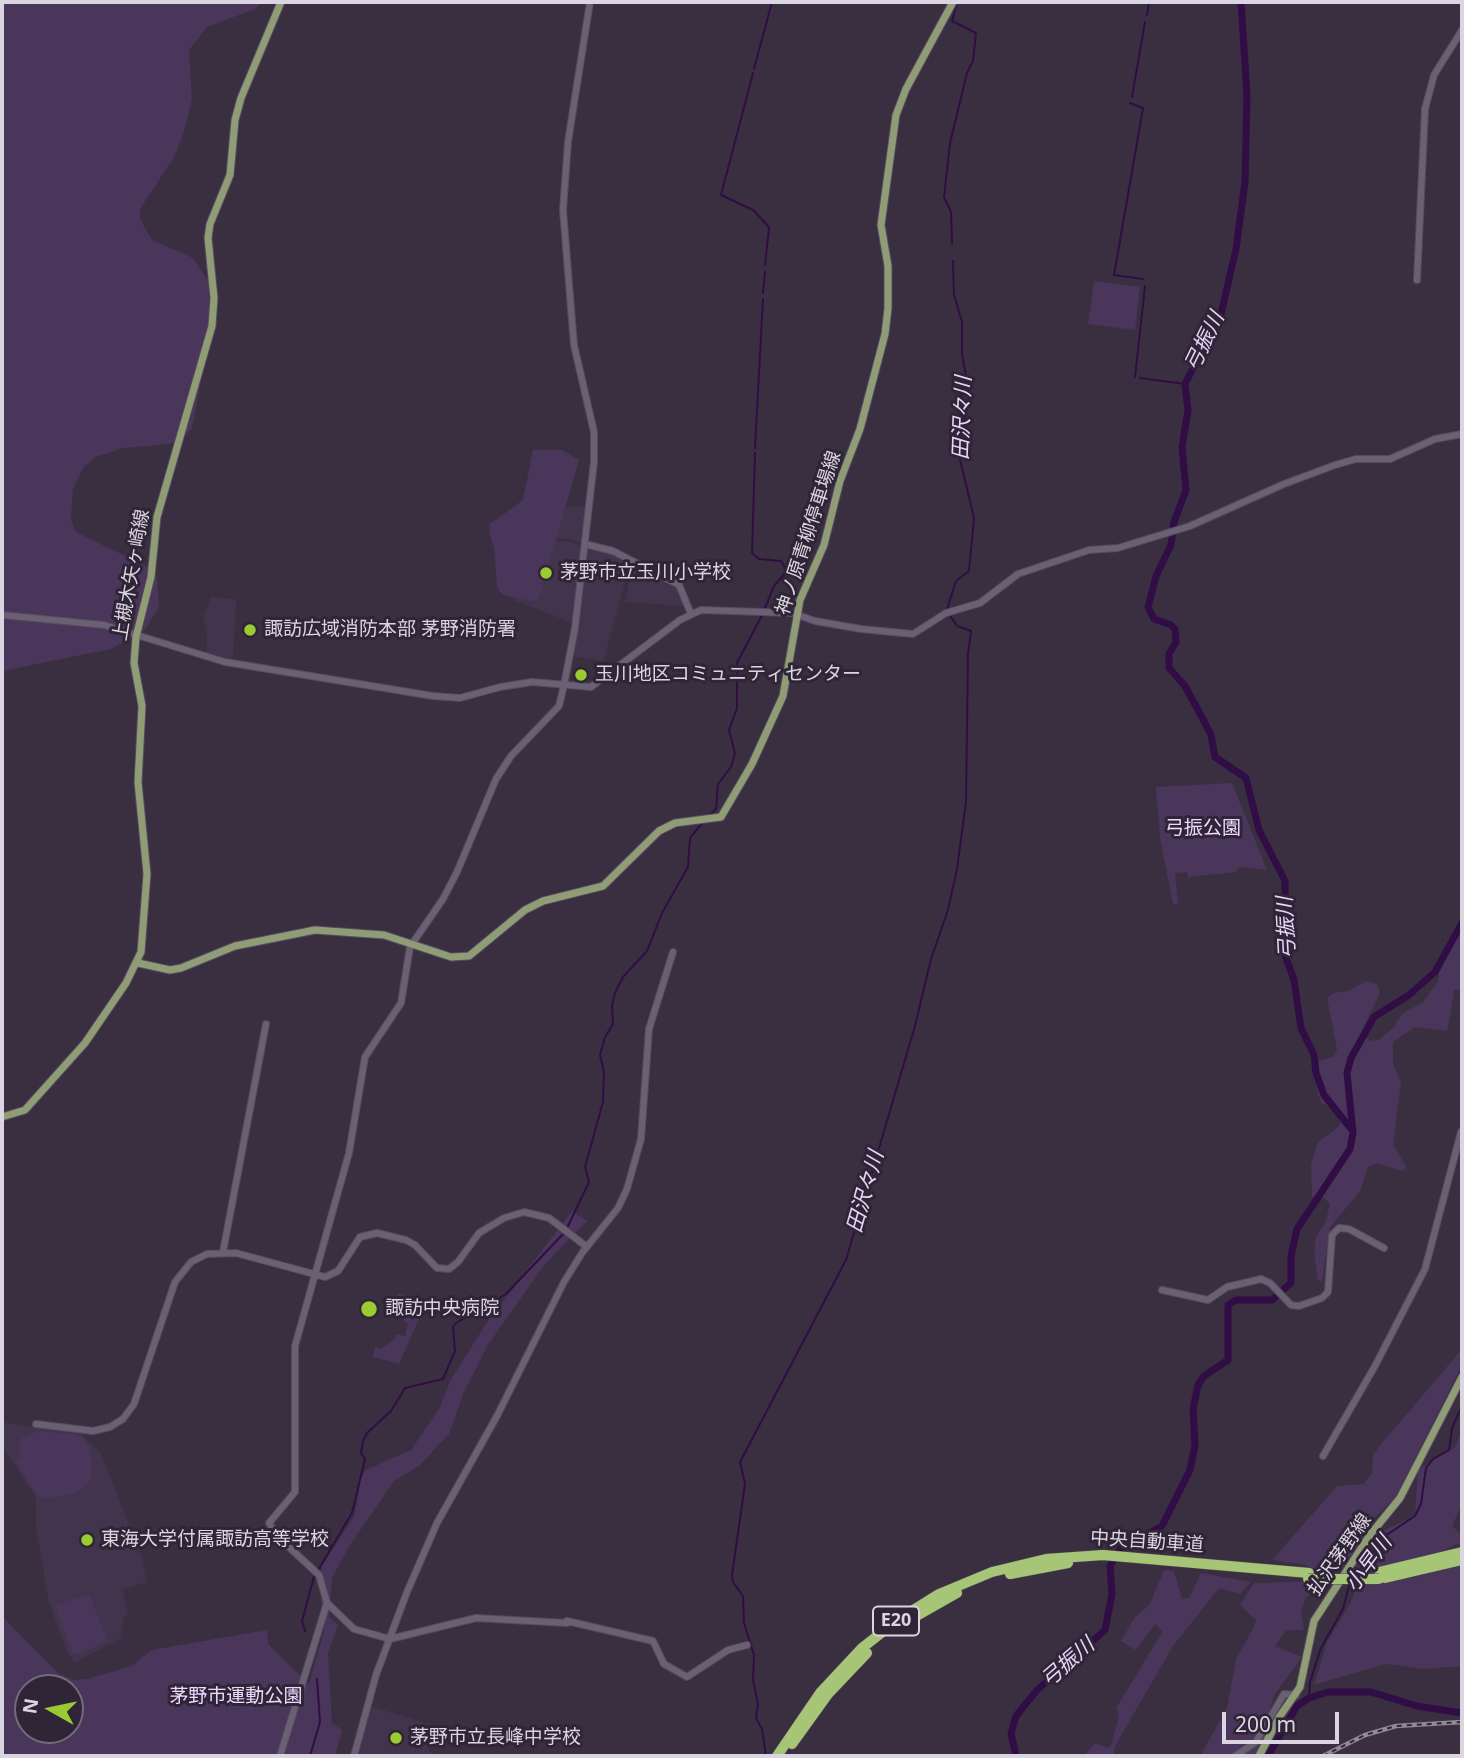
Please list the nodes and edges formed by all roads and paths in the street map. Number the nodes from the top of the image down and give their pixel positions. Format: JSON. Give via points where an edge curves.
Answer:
{"nodes":[{"id":1,"x":281,"y":2,"type":"edge"},
{"id":2,"x":590,"y":2,"type":"edge"},
{"id":3,"x":953,"y":2,"type":"edge"},
{"id":4,"x":1462,"y":30,"type":"edge"},
{"id":5,"x":1417,"y":279,"type":"dead end"},
{"id":6,"x":1462,"y":435,"type":"edge"},
{"id":7,"x":585,"y":544,"type":"junction"},
{"id":8,"x":691,"y":614,"type":"junction"},
{"id":9,"x":797,"y":614,"type":"junction"},
{"id":10,"x":2,"y":615,"type":"edge"},
{"id":11,"x":137,"y":634,"type":"junction"},
{"id":12,"x":564,"y":685,"type":"junction"},
{"id":13,"x":412,"y":943,"type":"junction"},
{"id":14,"x":673,"y":953,"type":"dead end"},
{"id":15,"x":138,"y":963,"type":"junction"},
{"id":16,"x":266,"y":1024,"type":"dead end"},
{"id":17,"x":2,"y":1118,"type":"edge"},
{"id":18,"x":1461,"y":1132,"type":"edge"},
{"id":19,"x":587,"y":1247,"type":"junction"},
{"id":20,"x":1384,"y":1248,"type":"dead end"},
{"id":21,"x":223,"y":1252,"type":"junction"},
{"id":22,"x":314,"y":1276,"type":"junction"},
{"id":23,"x":1161,"y":1290,"type":"dead end"},
{"id":24,"x":1462,"y":1377,"type":"edge"},
{"id":25,"x":36,"y":1424,"type":"dead end"},
{"id":26,"x":1322,"y":1456,"type":"dead end"},
{"id":27,"x":1462,"y":1552,"type":"edge"},
{"id":28,"x":1064,"y":1560,"type":"junction"},
{"id":29,"x":1462,"y":1560,"type":"edge"},
{"id":30,"x":1379,"y":1575,"type":"junction"},
{"id":31,"x":327,"y":1603,"type":"junction"},
{"id":32,"x":390,"y":1639,"type":"junction"},
{"id":33,"x":747,"y":1645,"type":"dead end"},
{"id":34,"x":1296,"y":1695,"type":"junction"},
{"id":35,"x":280,"y":1756,"type":"edge"},
{"id":36,"x":354,"y":1756,"type":"edge"},
{"id":37,"x":777,"y":1756,"type":"edge"},
{"id":38,"x":785,"y":1756,"type":"edge"},
{"id":39,"x":1235,"y":1756,"type":"edge"},
{"id":40,"x":1259,"y":1756,"type":"edge"}],
"edges":[{"from":1,"to":11,"type":"main road","name":"上槻木矢ヶ崎線","via":[[242,98],[235,120],[230,175],[210,225],[212,326],[157,517],[151,577]]},
{"from":2,"to":7,"type":"street","via":[[568,142],[563,210],[574,345],[594,432]]},
{"from":3,"to":9,"type":"main road","name":"神ノ原青柳停車場線","via":[[896,115],[881,225],[888,277],[885,334],[824,545],[808,576]]},
{"from":4,"to":5,"type":"street","via":[[1434,75],[1425,109]]},
{"from":6,"to":9,"type":"street","via":[[1435,439],[1390,460],[1356,459],[1335,465],[1190,526],[1118,548],[1089,550],[1018,574],[979,603],[946,613],[913,634],[861,629]]},
{"from":7,"to":8,"type":"street","via":[[613,551],[679,585]]},
{"from":7,"to":12,"type":"street"},
{"from":8,"to":9,"type":"street","via":[[713,609]]},
{"from":8,"to":12,"type":"street","via":[[600,683]]},
{"from":9,"to":13,"type":"main road","name":"神ノ原青柳停車場線","via":[[783,696],[721,817],[675,823],[659,831],[603,886],[525,910],[468,956],[451,957]]},
{"from":10,"to":11,"type":"street","via":[[75,620]]},
{"from":11,"to":12,"type":"street","via":[[225,662],[433,696],[460,698],[532,682]]},
{"from":11,"to":15,"type":"main road","name":"上槻木矢ヶ崎線","via":[[134,663],[142,706],[138,782],[147,874],[145,936]]},
{"from":12,"to":13,"type":"street","via":[[559,706],[502,767],[443,899]]},
{"from":13,"to":15,"type":"main road","name":"神ノ原青柳停車場線","via":[[384,935],[315,930],[235,946],[181,968]]},
{"from":13,"to":22,"type":"street","via":[[401,1003],[362,1068],[353,1134]]},
{"from":14,"to":19,"type":"street","via":[[645,1052],[637,1157],[618,1208]]},
{"from":15,"to":17,"type":"main road","name":"上槻木矢ヶ崎線","via":[[65,1066],[25,1110]]},
{"from":16,"to":21,"type":"street"},
{"from":18,"to":26,"type":"street","via":[[1421,1277]]},
{"from":19,"to":22,"type":"street","via":[[551,1219],[524,1212],[479,1233],[458,1262],[445,1270],[432,1265],[406,1240],[370,1232],[355,1242],[338,1270],[326,1277]]},
{"from":19,"to":32,"type":"street","via":[[437,1523]]},
{"from":20,"to":23,"type":"street","via":[[1339,1228],[1332,1235],[1328,1292],[1299,1306],[1291,1305],[1261,1279],[1227,1287],[1208,1300]]},
{"from":21,"to":22,"type":"street"},
{"from":21,"to":25,"type":"street","via":[[191,1262],[175,1282],[134,1404],[123,1419],[93,1431]]},
{"from":22,"to":31,"type":"street","via":[[295,1346],[295,1492],[269,1523],[319,1575]]},
{"from":24,"to":34,"type":"main road","name":"払沢茅野線","via":[[1393,1509],[1370,1535],[1314,1621]]},
{"from":27,"to":30,"type":"highway","name":"中央自動車道","number":"E20"},
{"from":28,"to":30,"type":"highway","name":"中央自動車道","number":"E20","via":[[1193,1564],[1309,1576]]},
{"from":28,"to":37,"type":"highway","name":"中央自動車道","number":"E20","via":[[1018,1565],[974,1578],[899,1619],[844,1666]]},
{"from":28,"to":38,"type":"highway","name":"中央自動車道","number":"E20","via":[[976,1585],[904,1624],[850,1669]]},
{"from":29,"to":30,"type":"highway","name":"中央自動車道","number":"E20","via":[[1413,1574]]},
{"from":31,"to":32,"type":"street","via":[[354,1629]]},
{"from":31,"to":35,"type":"street"},
{"from":32,"to":33,"type":"street","via":[[475,1618],[567,1622],[653,1641],[664,1664],[683,1676],[692,1675],[727,1650]]},
{"from":32,"to":36,"type":"street"},
{"from":34,"to":39,"type":"street","via":[[1284,1694],[1256,1742]]},
{"from":34,"to":40,"type":"main road","name":"払沢茅野線"}]}
